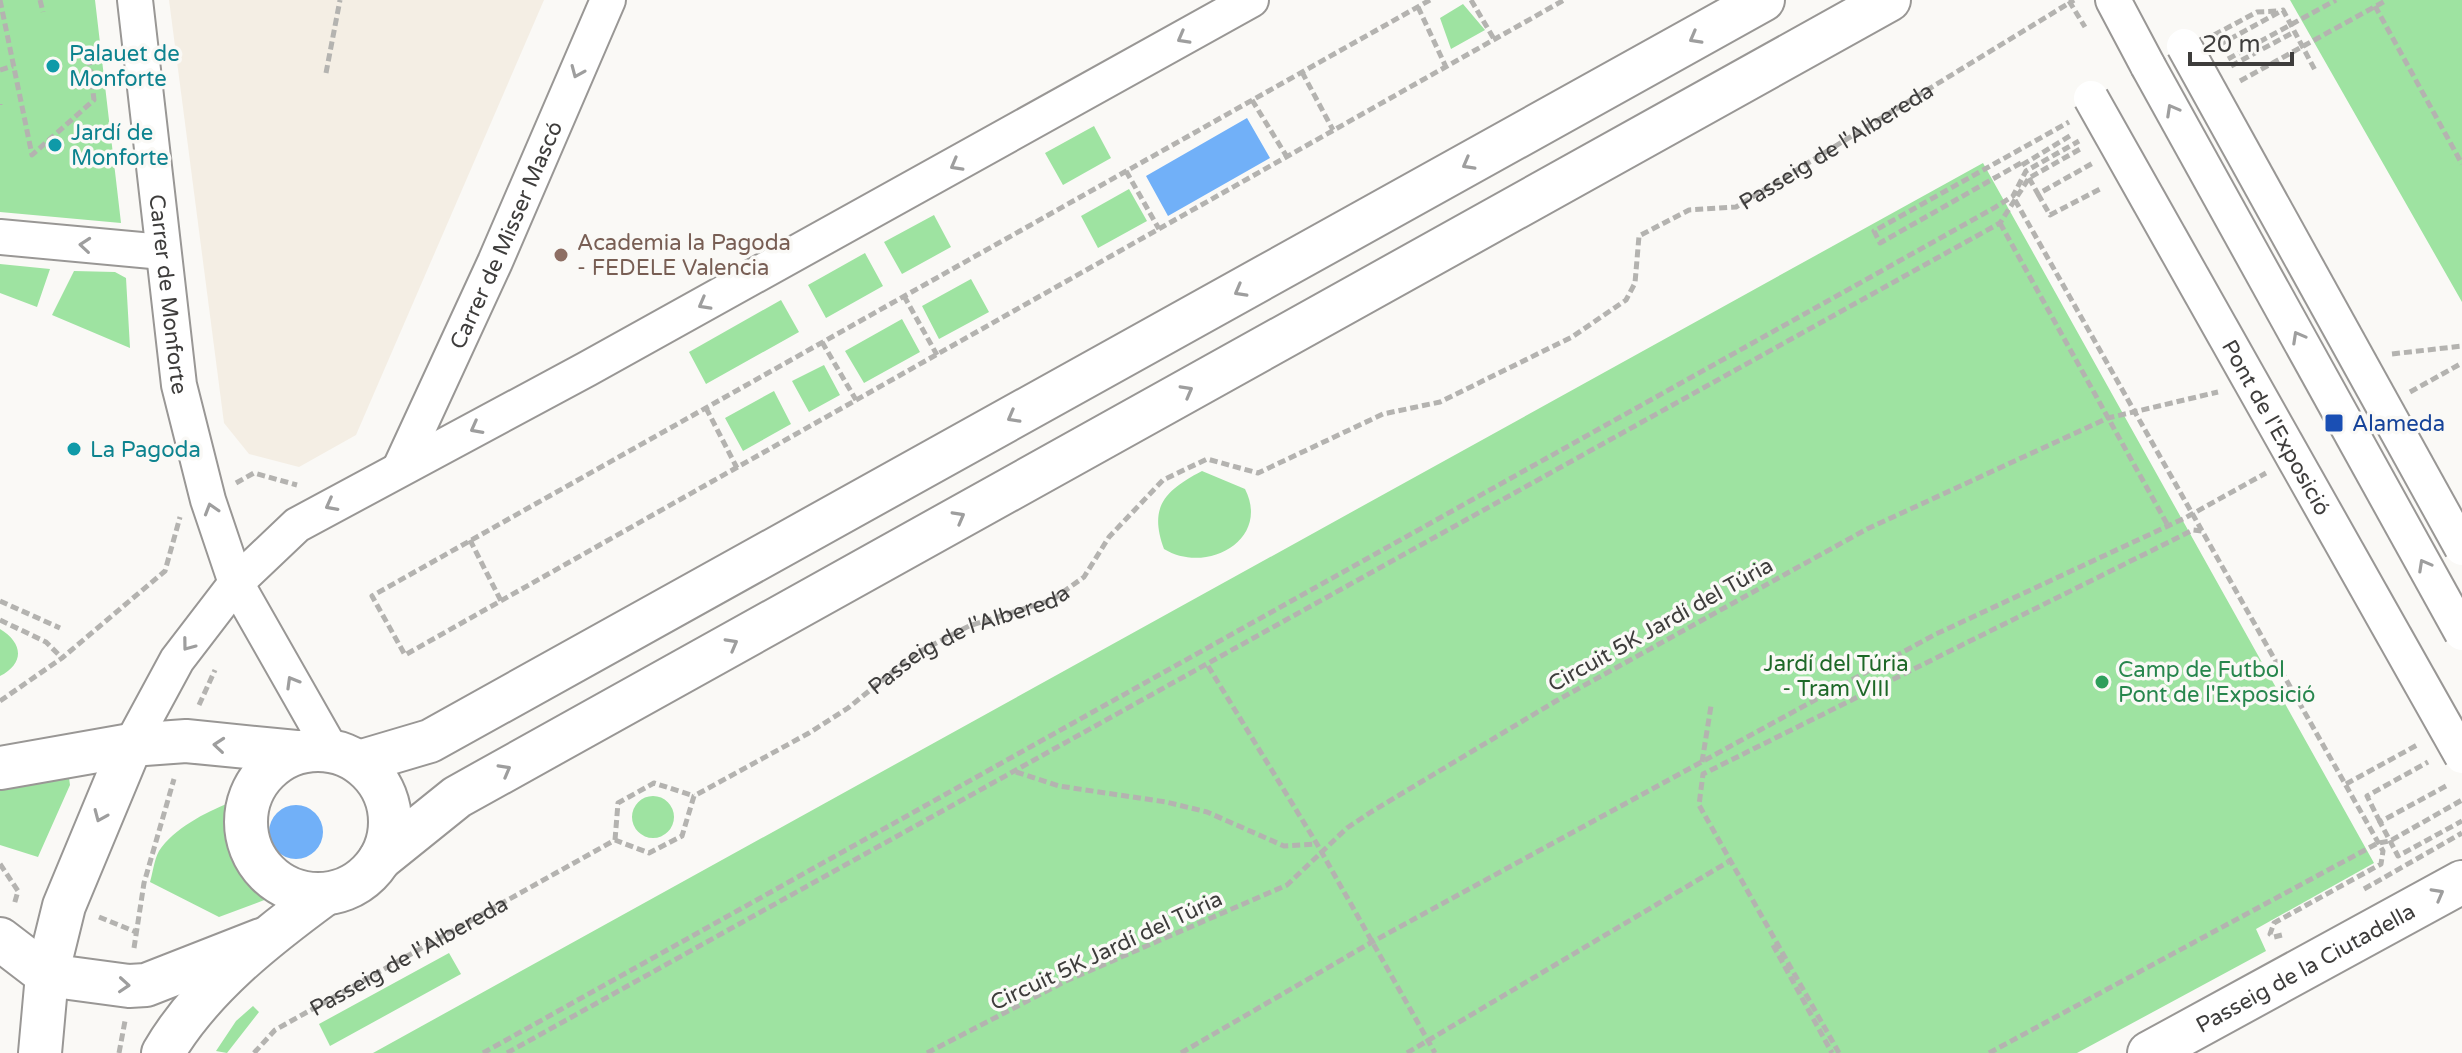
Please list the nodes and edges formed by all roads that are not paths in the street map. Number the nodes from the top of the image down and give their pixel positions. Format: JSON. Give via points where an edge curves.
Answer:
{"nodes":[{"id":1,"x":135,"y":0,"type":"edge"},
{"id":2,"x":608,"y":0,"type":"edge"},
{"id":3,"x":1251,"y":0,"type":"edge"},
{"id":4,"x":1763,"y":0,"type":"edge"},
{"id":5,"x":1889,"y":0,"type":"edge"},
{"id":6,"x":2113,"y":0,"type":"edge"},
{"id":7,"x":2203,"y":44,"type":"road end"},
{"id":8,"x":2089,"y":112,"type":"road end"},
{"id":9,"x":0,"y":237,"type":"edge"},
{"id":10,"x":163,"y":252,"type":"junction"},
{"id":11,"x":400,"y":468,"type":"junction"},
{"id":12,"x":2462,"y":548,"type":"edge"},
{"id":13,"x":236,"y":583,"type":"junction"},
{"id":14,"x":2462,"y":633,"type":"edge"},
{"id":15,"x":131,"y":745,"type":"junction"},
{"id":16,"x":329,"y":755,"type":"junction"},
{"id":17,"x":2447,"y":767,"type":"edge"},
{"id":18,"x":0,"y":768,"type":"edge"},
{"id":19,"x":380,"y":859,"type":"junction"},
{"id":20,"x":2462,"y":882,"type":"edge"},
{"id":21,"x":325,"y":894,"type":"junction"},
{"id":22,"x":5,"y":927,"type":"edge"},
{"id":23,"x":261,"y":940,"type":"junction"},
{"id":24,"x":47,"y":975,"type":"junction"},
{"id":25,"x":40,"y":1053,"type":"edge"},
{"id":26,"x":163,"y":1053,"type":"edge"},
{"id":27,"x":2149,"y":1053,"type":"edge"}],
"edges":[{"from":1,"to":10,"type":"street","name":"Carrer de Monforte"},
{"from":2,"to":11,"type":"street","name":"Carrer de Misser Mascó","one_way":true},
{"from":3,"to":11,"type":"street","one_way":true},
{"from":4,"to":16,"type":"main road","one_way":true,"via":[[430,741]]},
{"from":19,"to":5,"type":"main road","one_way":true,"via":[[457,797]]},
{"from":14,"to":6,"type":"street","one_way":true,"bridge":true},
{"from":7,"to":12,"type":"street","bridge":true},
{"from":8,"to":17,"type":"street","name":"Pont de l'Exposició","bridge":true},
{"from":10,"to":9,"type":"street","one_way":true},
{"from":13,"to":10,"type":"street","name":"Carrer de Monforte","one_way":true,"via":[[179,385]]},
{"from":11,"to":13,"type":"street","one_way":true,"via":[[297,525]]},
{"from":13,"to":15,"type":"street","one_way":true,"via":[[177,660]]},
{"from":16,"to":13,"type":"street","name":"Carrer de Monforte","one_way":true},
{"from":16,"to":15,"type":"main road","one_way":true,"via":[[186,741]]},
{"from":15,"to":18,"type":"main road"},
{"from":15,"to":24,"type":"main road","one_way":true,"via":[[68,890]]},
{"from":16,"to":19,"type":"main road","via":[[378,781],[389,807],[389,834]]},
{"from":16,"to":21,"type":"main road","via":[[277,761],[250,794],[245,815],[254,856],[266,873],[294,890]]},
{"from":19,"to":21,"type":"main road","via":[[366,876]]},
{"from":27,"to":20,"type":"main road","name":"Passeig de la Ciutadella","one_way":true},
{"from":21,"to":23,"type":"main road"},
{"from":22,"to":24,"type":"main road"},
{"from":24,"to":23,"type":"main road","one_way":true,"via":[[146,985]]},
{"from":23,"to":26,"type":"main road"},
{"from":24,"to":25,"type":"main road"}]}
